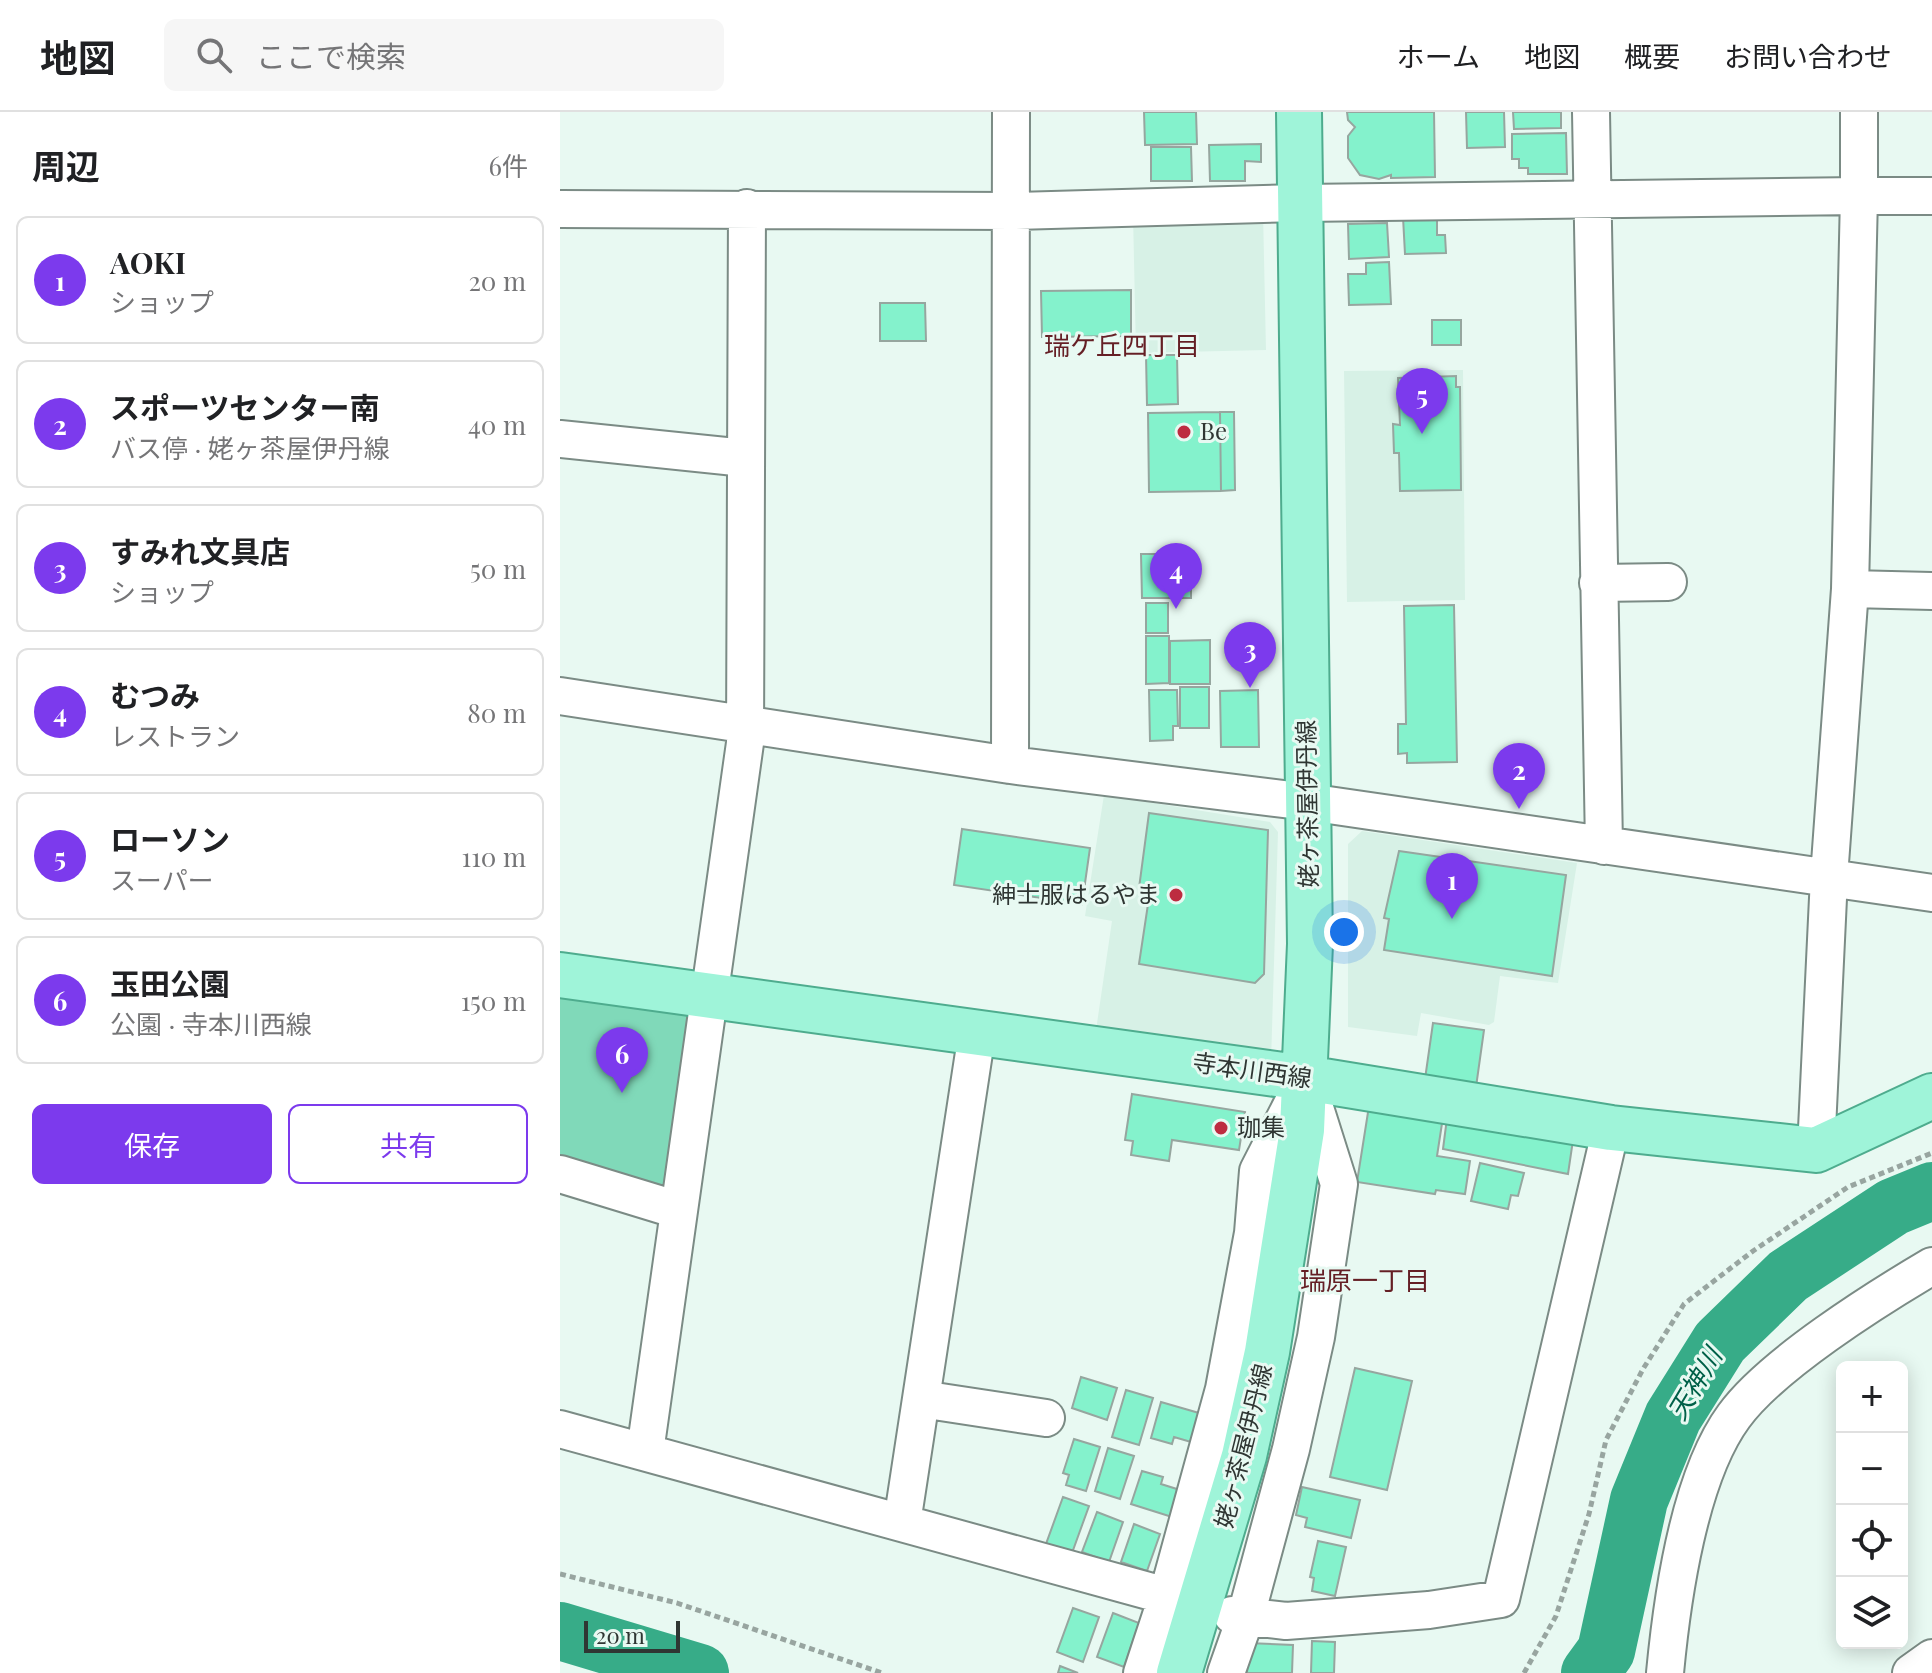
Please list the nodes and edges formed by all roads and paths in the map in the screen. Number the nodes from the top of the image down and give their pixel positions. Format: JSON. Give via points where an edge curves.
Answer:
{"nodes":[{"id":1,"x":1011,"y":112,"type":"edge"},
{"id":2,"x":1299,"y":112,"type":"edge"},
{"id":3,"x":1591,"y":112,"type":"edge"},
{"id":4,"x":1859,"y":112,"type":"edge"},
{"id":5,"x":1859,"y":196,"type":"junction"},
{"id":6,"x":1932,"y":196,"type":"edge"},
{"id":7,"x":1591,"y":198,"type":"junction"},
{"id":8,"x":1301,"y":203,"type":"junction"},
{"id":9,"x":747,"y":208,"type":"junction"},
{"id":10,"x":560,"y":209,"type":"edge"},
{"id":11,"x":1013,"y":211,"type":"junction"},
{"id":12,"x":560,"y":439,"type":"edge"},
{"id":13,"x":745,"y":458,"type":"junction"},
{"id":14,"x":1668,"y":582,"type":"dead end"},
{"id":15,"x":1598,"y":583,"type":"junction"},
{"id":16,"x":1850,"y":589,"type":"junction"},
{"id":17,"x":1932,"y":591,"type":"edge"},
{"id":18,"x":560,"y":696,"type":"edge"},
{"id":19,"x":746,"y":722,"type":"junction"},
{"id":20,"x":1010,"y":765,"type":"junction"},
{"id":21,"x":1308,"y":802,"type":"junction"},
{"id":22,"x":1604,"y":846,"type":"junction"},
{"id":23,"x":1829,"y":877,"type":"junction"},
{"id":24,"x":1932,"y":893,"type":"edge"},
{"id":25,"x":560,"y":975,"type":"edge"},
{"id":26,"x":708,"y":996,"type":"junction"},
{"id":27,"x":977,"y":1033,"type":"junction"},
{"id":28,"x":1305,"y":1078,"type":"junction"},
{"id":29,"x":1932,"y":1096,"type":"edge"},
{"id":30,"x":1611,"y":1128,"type":"junction"},
{"id":31,"x":1816,"y":1150,"type":"junction"},
{"id":32,"x":1932,"y":1153,"type":"edge"},
{"id":33,"x":560,"y":1174,"type":"edge"},
{"id":34,"x":678,"y":1210,"type":"junction"},
{"id":35,"x":1932,"y":1266,"type":"edge"},
{"id":36,"x":921,"y":1399,"type":"junction"},
{"id":37,"x":1046,"y":1418,"type":"dead end"},
{"id":38,"x":560,"y":1429,"type":"edge"},
{"id":39,"x":645,"y":1452,"type":"junction"},
{"id":40,"x":902,"y":1523,"type":"junction"},
{"id":41,"x":560,"y":1574,"type":"edge"},
{"id":42,"x":1171,"y":1598,"type":"junction"},
{"id":43,"x":1238,"y":1617,"type":"junction"},
{"id":44,"x":1932,"y":1658,"type":"edge"},
{"id":45,"x":882,"y":1673,"type":"edge"},
{"id":46,"x":1142,"y":1673,"type":"edge"},
{"id":47,"x":1179,"y":1673,"type":"edge"},
{"id":48,"x":1226,"y":1673,"type":"edge"},
{"id":49,"x":1524,"y":1673,"type":"edge"},
{"id":50,"x":1665,"y":1673,"type":"edge"},
{"id":51,"x":1911,"y":1673,"type":"edge"}],
"edges":[{"from":1,"to":11,"type":"street"},
{"from":2,"to":8,"type":"main road","name":"姥ヶ茶屋伊丹線"},
{"from":3,"to":7,"type":"street"},
{"from":4,"to":5,"type":"street"},
{"from":5,"to":6,"type":"street"},
{"from":5,"to":7,"type":"street"},
{"from":5,"to":16,"type":"street"},
{"from":7,"to":8,"type":"street"},
{"from":7,"to":15,"type":"street"},
{"from":8,"to":11,"type":"street"},
{"from":8,"to":21,"type":"main road","name":"姥ヶ茶屋伊丹線"},
{"from":9,"to":10,"type":"street"},
{"from":9,"to":11,"type":"street"},
{"from":9,"to":13,"type":"street"},
{"from":11,"to":20,"type":"street"},
{"from":12,"to":13,"type":"street"},
{"from":13,"to":19,"type":"street"},
{"from":14,"to":15,"type":"street"},
{"from":15,"to":22,"type":"street"},
{"from":16,"to":17,"type":"street"},
{"from":16,"to":23,"type":"street"},
{"from":18,"to":19,"type":"street"},
{"from":19,"to":20,"type":"street"},
{"from":19,"to":26,"type":"street"},
{"from":20,"to":21,"type":"street"},
{"from":21,"to":22,"type":"street"},
{"from":21,"to":28,"type":"main road","name":"姥ヶ茶屋伊丹線"},
{"from":22,"to":23,"type":"street"},
{"from":23,"to":24,"type":"street"},
{"from":23,"to":31,"type":"street"},
{"from":25,"to":26,"type":"main road","name":"寺本川西線"},
{"from":26,"to":27,"type":"main road","name":"寺本川西線"},
{"from":26,"to":34,"type":"street"},
{"from":27,"to":28,"type":"main road","name":"寺本川西線"},
{"from":27,"to":36,"type":"street"},
{"from":28,"to":30,"type":"main road","name":"寺本川西線"},
{"from":28,"to":42,"type":"street","via":[[1258,1171],[1253,1233],[1224,1389]]},
{"from":28,"to":43,"type":"street","via":[[1339,1184],[1313,1351],[1291,1449]]},
{"from":28,"to":47,"type":"main road","name":"姥ヶ茶屋伊丹線","via":[[1302,1130],[1267,1352],[1239,1471]]},
{"from":29,"to":31,"type":"main road"},
{"from":30,"to":31,"type":"main road","name":"寺本川西線"},
{"from":30,"to":43,"type":"street","via":[[1501,1599],[1286,1621]]},
{"from":32,"to":49,"type":"path","via":[[1848,1187],[1684,1304],[1606,1440],[1556,1616]]},
{"from":33,"to":34,"type":"street"},
{"from":34,"to":39,"type":"street"},
{"from":35,"to":50,"type":"street","via":[[1793,1361],[1733,1417],[1693,1512]]},
{"from":36,"to":37,"type":"street"},
{"from":36,"to":40,"type":"street"},
{"from":38,"to":39,"type":"street"},
{"from":39,"to":40,"type":"street"},
{"from":40,"to":42,"type":"street"},
{"from":41,"to":45,"type":"path","via":[[677,1603]]},
{"from":42,"to":46,"type":"street"},
{"from":43,"to":48,"type":"street"},
{"from":44,"to":51,"type":"street"}]}
